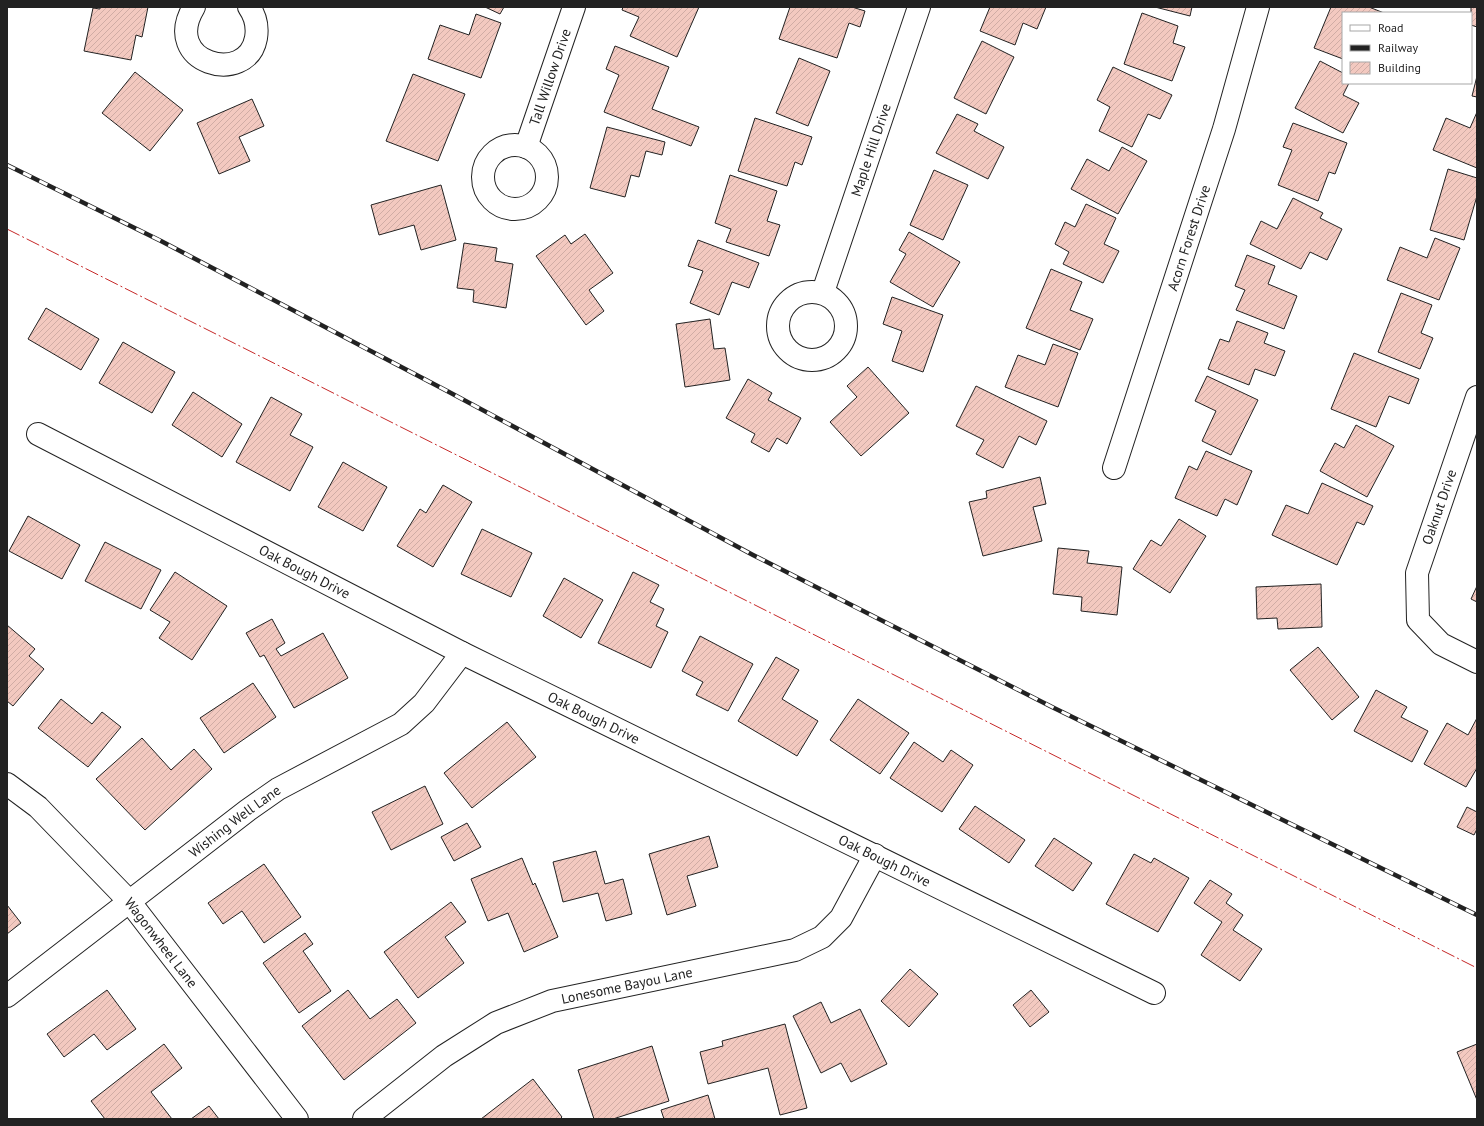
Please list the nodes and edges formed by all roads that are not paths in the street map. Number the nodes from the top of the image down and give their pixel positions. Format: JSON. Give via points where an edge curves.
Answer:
{"nodes":[{"id":1,"x":194,"y":7,"type":"edge"},
{"id":2,"x":249,"y":7,"type":"edge"},
{"id":3,"x":574,"y":7,"type":"edge"},
{"id":4,"x":919,"y":7,"type":"edge"},
{"id":5,"x":1258,"y":7,"type":"edge"},
{"id":6,"x":526,"y":147,"type":"dead end"},
{"id":7,"x":823,"y":292,"type":"dead end"},
{"id":8,"x":1477,"y":397,"type":"edge"},
{"id":9,"x":38,"y":434,"type":"dead end"},
{"id":10,"x":1114,"y":468,"type":"dead end"},
{"id":11,"x":462,"y":653,"type":"junction"},
{"id":12,"x":1477,"y":662,"type":"edge"},
{"id":13,"x":7,"y":784,"type":"edge"},
{"id":14,"x":875,"y":855,"type":"junction"},
{"id":15,"x":129,"y":902,"type":"junction"},
{"id":16,"x":1154,"y":993,"type":"dead end"},
{"id":17,"x":7,"y":996,"type":"edge"},
{"id":18,"x":297,"y":1119,"type":"edge"},
{"id":19,"x":364,"y":1119,"type":"edge"}],
"edges":[{"from":1,"to":2,"type":"street","via":[[188,17],[185,31],[188,44],[197,56],[208,64],[222,66],[236,63],[248,54],[255,43],[257,29]]},
{"from":3,"to":6,"type":"street","name":"Tall Willow Drive"},
{"from":4,"to":7,"type":"street","name":"Maple Hill Drive"},
{"from":5,"to":10,"type":"street","name":"Acorn Forest Drive","via":[[1224,129]]},
{"from":8,"to":12,"type":"street","name":"Oaknut Drive","via":[[1417,573],[1418,620],[1441,644]]},
{"from":9,"to":11,"type":"street","name":"Oak Bough Drive"},
{"from":11,"to":14,"type":"street","name":"Oak Bough Drive"},
{"from":11,"to":15,"type":"street","name":"Wishing Well Lane","via":[[424,703],[401,724],[278,789]]},
{"from":13,"to":15,"type":"street","name":"Wagonwheel Lane","via":[[38,807]]},
{"from":14,"to":16,"type":"street","name":"Oak Bough Drive"},
{"from":14,"to":19,"type":"street","name":"Lonesome Bayou Lane","via":[[841,918],[822,937],[795,950],[552,1001],[503,1020],[444,1056]]},
{"from":15,"to":17,"type":"street","name":"Wishing Well Lane"},
{"from":15,"to":18,"type":"street","name":"Wagonwheel Lane"}]}
